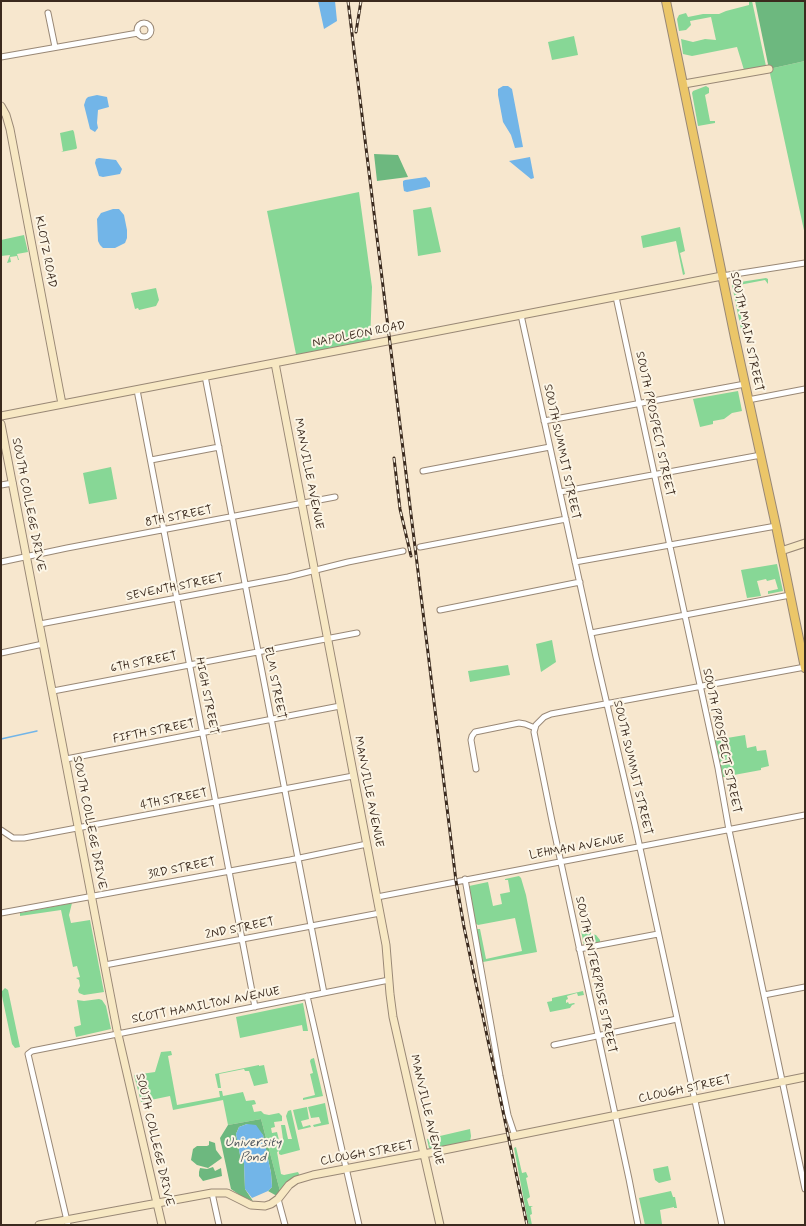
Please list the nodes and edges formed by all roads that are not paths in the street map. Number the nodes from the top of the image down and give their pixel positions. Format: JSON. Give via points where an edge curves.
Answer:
{"nodes":[{"id":1,"x":666,"y":1,"type":"edge"},
{"id":2,"x":48,"y":13,"type":"dead end"},
{"id":3,"x":138,"y":33,"type":"dead end"},
{"id":4,"x":55,"y":47,"type":"junction"},
{"id":5,"x":1,"y":57,"type":"edge"},
{"id":6,"x":769,"y":69,"type":"dead end"},
{"id":7,"x":684,"y":84,"type":"junction"},
{"id":8,"x":1,"y":106,"type":"edge"},
{"id":9,"x":805,"y":263,"type":"edge"},
{"id":10,"x":722,"y":276,"type":"junction"},
{"id":11,"x":616,"y":297,"type":"junction"},
{"id":12,"x":521,"y":315,"type":"junction"},
{"id":13,"x":275,"y":363,"type":"junction"},
{"id":14,"x":205,"y":376,"type":"junction"},
{"id":15,"x":745,"y":384,"type":"junction"},
{"id":16,"x":805,"y":388,"type":"edge"},
{"id":17,"x":137,"y":390,"type":"junction"},
{"id":18,"x":748,"y":400,"type":"junction"},
{"id":19,"x":639,"y":403,"type":"junction"},
{"id":20,"x":62,"y":404,"type":"junction"},
{"id":21,"x":1,"y":416,"type":"edge"},
{"id":22,"x":544,"y":421,"type":"junction"},
{"id":23,"x":1,"y":424,"type":"edge"},
{"id":24,"x":219,"y":447,"type":"junction"},
{"id":25,"x":550,"y":447,"type":"junction"},
{"id":26,"x":761,"y":455,"type":"junction"},
{"id":27,"x":151,"y":460,"type":"junction"},
{"id":28,"x":423,"y":471,"type":"dead end"},
{"id":29,"x":655,"y":474,"type":"junction"},
{"id":30,"x":13,"y":482,"type":"junction"},
{"id":31,"x":1,"y":485,"type":"edge"},
{"id":32,"x":560,"y":492,"type":"junction"},
{"id":33,"x":335,"y":497,"type":"dead end"},
{"id":34,"x":302,"y":503,"type":"junction"},
{"id":35,"x":232,"y":516,"type":"junction"},
{"id":36,"x":566,"y":519,"type":"junction"},
{"id":37,"x":776,"y":526,"type":"junction"},
{"id":38,"x":164,"y":530,"type":"junction"},
{"id":39,"x":805,"y":543,"type":"edge"},
{"id":40,"x":670,"y":545,"type":"junction"},
{"id":41,"x":420,"y":547,"type":"dead end"},
{"id":42,"x":781,"y":550,"type":"junction"},
{"id":43,"x":403,"y":551,"type":"dead end"},
{"id":44,"x":27,"y":557,"type":"junction"},
{"id":45,"x":1,"y":562,"type":"edge"},
{"id":46,"x":575,"y":562,"type":"junction"},
{"id":47,"x":315,"y":571,"type":"junction"},
{"id":48,"x":580,"y":582,"type":"junction"},
{"id":49,"x":245,"y":584,"type":"junction"},
{"id":50,"x":790,"y":595,"type":"junction"},
{"id":51,"x":177,"y":598,"type":"junction"},
{"id":52,"x":440,"y":610,"type":"dead end"},
{"id":53,"x":685,"y":616,"type":"junction"},
{"id":54,"x":40,"y":624,"type":"junction"},
{"id":55,"x":356,"y":633,"type":"dead end"},
{"id":56,"x":591,"y":633,"type":"junction"},
{"id":57,"x":327,"y":639,"type":"junction"},
{"id":58,"x":44,"y":644,"type":"junction"},
{"id":59,"x":258,"y":652,"type":"junction"},
{"id":60,"x":1,"y":653,"type":"edge"},
{"id":61,"x":190,"y":665,"type":"junction"},
{"id":62,"x":805,"y":668,"type":"edge"},
{"id":63,"x":700,"y":687,"type":"junction"},
{"id":64,"x":53,"y":691,"type":"junction"},
{"id":65,"x":607,"y":703,"type":"junction"},
{"id":66,"x":340,"y":706,"type":"junction"},
{"id":67,"x":271,"y":720,"type":"junction"},
{"id":68,"x":535,"y":728,"type":"junction"},
{"id":69,"x":203,"y":734,"type":"junction"},
{"id":70,"x":66,"y":759,"type":"junction"},
{"id":71,"x":476,"y":769,"type":"dead end"},
{"id":72,"x":353,"y":776,"type":"junction"},
{"id":73,"x":284,"y":789,"type":"junction"},
{"id":74,"x":216,"y":802,"type":"junction"},
{"id":75,"x":805,"y":815,"type":"edge"},
{"id":76,"x":79,"y":828,"type":"junction"},
{"id":77,"x":1,"y":830,"type":"edge"},
{"id":78,"x":729,"y":830,"type":"junction"},
{"id":79,"x":367,"y":844,"type":"junction"},
{"id":80,"x":640,"y":847,"type":"junction"},
{"id":81,"x":298,"y":858,"type":"junction"},
{"id":82,"x":560,"y":861,"type":"junction"},
{"id":83,"x":229,"y":871,"type":"junction"},
{"id":84,"x":465,"y":879,"type":"junction"},
{"id":85,"x":92,"y":896,"type":"junction"},
{"id":86,"x":377,"y":897,"type":"junction"},
{"id":87,"x":1,"y":913,"type":"edge"},
{"id":88,"x":380,"y":913,"type":"junction"},
{"id":89,"x":310,"y":926,"type":"junction"},
{"id":90,"x":658,"y":934,"type":"junction"},
{"id":91,"x":242,"y":939,"type":"junction"},
{"id":92,"x":579,"y":949,"type":"junction"},
{"id":93,"x":105,"y":965,"type":"junction"},
{"id":94,"x":388,"y":980,"type":"junction"},
{"id":95,"x":805,"y":987,"type":"edge"},
{"id":96,"x":324,"y":993,"type":"junction"},
{"id":97,"x":764,"y":995,"type":"junction"},
{"id":98,"x":308,"y":996,"type":"junction"},
{"id":99,"x":255,"y":1007,"type":"junction"},
{"id":100,"x":677,"y":1019,"type":"junction"},
{"id":101,"x":118,"y":1034,"type":"junction"},
{"id":102,"x":598,"y":1035,"type":"junction"},
{"id":103,"x":554,"y":1045,"type":"dead end"},
{"id":104,"x":805,"y":1077,"type":"edge"},
{"id":105,"x":783,"y":1082,"type":"junction"},
{"id":106,"x":695,"y":1099,"type":"junction"},
{"id":107,"x":615,"y":1116,"type":"junction"},
{"id":108,"x":515,"y":1136,"type":"junction"},
{"id":109,"x":424,"y":1154,"type":"junction"},
{"id":110,"x":346,"y":1168,"type":"junction"},
{"id":111,"x":805,"y":1189,"type":"edge"},
{"id":112,"x":212,"y":1193,"type":"junction"},
{"id":113,"x":278,"y":1199,"type":"junction"},
{"id":114,"x":157,"y":1203,"type":"junction"},
{"id":115,"x":68,"y":1223,"type":"edge"},
{"id":116,"x":39,"y":1225,"type":"edge"},
{"id":117,"x":162,"y":1225,"type":"edge"},
{"id":118,"x":219,"y":1225,"type":"edge"},
{"id":119,"x":285,"y":1225,"type":"edge"},
{"id":120,"x":359,"y":1225,"type":"edge"},
{"id":121,"x":440,"y":1225,"type":"edge"},
{"id":122,"x":638,"y":1225,"type":"edge"},
{"id":123,"x":722,"y":1225,"type":"edge"}],
"edges":[{"from":1,"to":7,"type":"main road","name":"SOUTH MAIN STREET"},
{"from":2,"to":4,"type":"street"},
{"from":3,"to":4,"type":"street"},
{"from":4,"to":5,"type":"street"},
{"from":6,"to":7,"type":"street"},
{"from":7,"to":10,"type":"main road","name":"SOUTH MAIN STREET"},
{"from":8,"to":20,"type":"street","name":"KLOTZ ROAD","via":[[10,129]]},
{"from":9,"to":10,"type":"street"},
{"from":10,"to":11,"type":"street","name":"NAPOLEON ROAD"},
{"from":10,"to":15,"type":"main road","name":"SOUTH MAIN STREET"},
{"from":11,"to":12,"type":"street","name":"NAPOLEON ROAD"},
{"from":11,"to":19,"type":"street","name":"SOUTH PROSPECT STREET"},
{"from":12,"to":13,"type":"street","name":"NAPOLEON ROAD"},
{"from":12,"to":22,"type":"street","name":"SOUTH SUMMIT STREET"},
{"from":13,"to":14,"type":"street","name":"NAPOLEON ROAD"},
{"from":13,"to":34,"type":"street","name":"MANVILLE AVENUE"},
{"from":14,"to":17,"type":"street","name":"NAPOLEON ROAD"},
{"from":14,"to":24,"type":"street","name":"ELM STREET"},
{"from":15,"to":18,"type":"main road","name":"SOUTH MAIN STREET"},
{"from":15,"to":19,"type":"street"},
{"from":16,"to":18,"type":"street"},
{"from":17,"to":20,"type":"street","name":"NAPOLEON ROAD"},
{"from":17,"to":27,"type":"street","name":"HIGH STREET"},
{"from":18,"to":26,"type":"main road","name":"SOUTH MAIN STREET"},
{"from":19,"to":22,"type":"street"},
{"from":19,"to":29,"type":"street","name":"SOUTH PROSPECT STREET"},
{"from":20,"to":21,"type":"street","name":"NAPOLEON ROAD"},
{"from":22,"to":25,"type":"street","name":"SOUTH SUMMIT STREET"},
{"from":23,"to":30,"type":"street","name":"SOUTH COLLEGE DRIVE"},
{"from":24,"to":27,"type":"street"},
{"from":24,"to":35,"type":"street","name":"ELM STREET"},
{"from":25,"to":28,"type":"street"},
{"from":25,"to":32,"type":"street","name":"SOUTH SUMMIT STREET"},
{"from":26,"to":29,"type":"street"},
{"from":26,"to":37,"type":"main road","name":"SOUTH MAIN STREET"},
{"from":27,"to":38,"type":"street","name":"HIGH STREET"},
{"from":29,"to":32,"type":"street"},
{"from":29,"to":40,"type":"street","name":"SOUTH PROSPECT STREET"},
{"from":30,"to":31,"type":"street"},
{"from":30,"to":44,"type":"street","name":"SOUTH COLLEGE DRIVE"},
{"from":32,"to":36,"type":"street","name":"SOUTH SUMMIT STREET"},
{"from":33,"to":34,"type":"street","name":"8TH STREET"},
{"from":34,"to":35,"type":"street","name":"8TH STREET"},
{"from":34,"to":47,"type":"street","name":"MANVILLE AVENUE"},
{"from":35,"to":38,"type":"street","name":"8TH STREET"},
{"from":35,"to":49,"type":"street","name":"ELM STREET"},
{"from":36,"to":41,"type":"street"},
{"from":36,"to":46,"type":"street","name":"SOUTH SUMMIT STREET"},
{"from":37,"to":40,"type":"street"},
{"from":37,"to":42,"type":"main road","name":"SOUTH MAIN STREET"},
{"from":38,"to":44,"type":"street","name":"8TH STREET"},
{"from":38,"to":51,"type":"street","name":"HIGH STREET"},
{"from":39,"to":42,"type":"street"},
{"from":40,"to":46,"type":"street"},
{"from":40,"to":53,"type":"street","name":"SOUTH PROSPECT STREET"},
{"from":42,"to":50,"type":"main road","name":"SOUTH MAIN STREET"},
{"from":43,"to":47,"type":"street","name":"SEVENTH STREET"},
{"from":44,"to":45,"type":"street","name":"8TH STREET"},
{"from":44,"to":54,"type":"street","name":"SOUTH COLLEGE DRIVE"},
{"from":46,"to":48,"type":"street","name":"SOUTH SUMMIT STREET"},
{"from":47,"to":49,"type":"street","name":"SEVENTH STREET"},
{"from":47,"to":57,"type":"street","name":"MANVILLE AVENUE"},
{"from":48,"to":52,"type":"street"},
{"from":48,"to":56,"type":"street","name":"SOUTH SUMMIT STREET"},
{"from":49,"to":51,"type":"street","name":"SEVENTH STREET"},
{"from":49,"to":59,"type":"street","name":"ELM STREET"},
{"from":50,"to":53,"type":"street"},
{"from":50,"to":62,"type":"main road","name":"SOUTH MAIN STREET"},
{"from":51,"to":54,"type":"street","name":"SEVENTH STREET"},
{"from":51,"to":61,"type":"street","name":"HIGH STREET"},
{"from":53,"to":56,"type":"street"},
{"from":53,"to":63,"type":"street","name":"SOUTH PROSPECT STREET"},
{"from":54,"to":58,"type":"street","name":"SOUTH COLLEGE DRIVE"},
{"from":55,"to":57,"type":"street","name":"6TH STREET"},
{"from":56,"to":65,"type":"street","name":"SOUTH SUMMIT STREET"},
{"from":57,"to":59,"type":"street","name":"6TH STREET"},
{"from":57,"to":66,"type":"street","name":"MANVILLE AVENUE"},
{"from":58,"to":60,"type":"street"},
{"from":58,"to":64,"type":"street","name":"SOUTH COLLEGE DRIVE"},
{"from":59,"to":61,"type":"street","name":"6TH STREET"},
{"from":59,"to":67,"type":"street","name":"ELM STREET"},
{"from":61,"to":64,"type":"street","name":"6TH STREET"},
{"from":61,"to":69,"type":"street","name":"HIGH STREET"},
{"from":62,"to":63,"type":"street"},
{"from":63,"to":65,"type":"street"},
{"from":63,"to":78,"type":"street","name":"SOUTH PROSPECT STREET"},
{"from":64,"to":70,"type":"street","name":"SOUTH COLLEGE DRIVE"},
{"from":65,"to":68,"type":"street","via":[[551,714],[540,720]]},
{"from":65,"to":80,"type":"street","name":"SOUTH SUMMIT STREET"},
{"from":66,"to":67,"type":"street","name":"FIFTH STREET"},
{"from":66,"to":72,"type":"street","name":"MANVILLE AVENUE"},
{"from":67,"to":69,"type":"street","name":"FIFTH STREET"},
{"from":67,"to":73,"type":"street","name":"ELM STREET"},
{"from":68,"to":71,"type":"street","via":[[519,723],[475,732],[471,740]]},
{"from":68,"to":82,"type":"street","name":"SOUTH ENTERPRISE STREET","via":[[541,771]]},
{"from":69,"to":70,"type":"street","name":"FIFTH STREET"},
{"from":69,"to":74,"type":"street","name":"HIGH STREET"},
{"from":70,"to":76,"type":"street","name":"SOUTH COLLEGE DRIVE"},
{"from":72,"to":73,"type":"street","name":"4TH STREET"},
{"from":72,"to":79,"type":"street","name":"MANVILLE AVENUE"},
{"from":73,"to":74,"type":"street","name":"4TH STREET"},
{"from":73,"to":81,"type":"street","name":"ELM STREET"},
{"from":74,"to":76,"type":"street","name":"4TH STREET"},
{"from":74,"to":83,"type":"street","name":"HIGH STREET"},
{"from":75,"to":78,"type":"street","name":"LEHMAN AVENUE"},
{"from":76,"to":77,"type":"street","name":"4TH STREET","via":[[18,839],[8,836]]},
{"from":76,"to":85,"type":"street","name":"SOUTH COLLEGE DRIVE"},
{"from":78,"to":80,"type":"street","name":"LEHMAN AVENUE"},
{"from":78,"to":97,"type":"street","name":"SOUTH PROSPECT STREET"},
{"from":79,"to":81,"type":"street","name":"3RD STREET"},
{"from":79,"to":86,"type":"street","name":"MANVILLE AVENUE"},
{"from":80,"to":82,"type":"street","name":"LEHMAN AVENUE"},
{"from":80,"to":90,"type":"street","name":"SOUTH SUMMIT STREET"},
{"from":81,"to":83,"type":"street","name":"3RD STREET"},
{"from":81,"to":89,"type":"street","name":"ELM STREET"},
{"from":82,"to":84,"type":"street","name":"LEHMAN AVENUE"},
{"from":82,"to":92,"type":"street","name":"SOUTH ENTERPRISE STREET"},
{"from":83,"to":85,"type":"street","name":"3RD STREET"},
{"from":83,"to":91,"type":"street","name":"HIGH STREET"},
{"from":84,"to":86,"type":"street","name":"LEHMAN AVENUE"},
{"from":84,"to":108,"type":"street","via":[[500,1076]]},
{"from":85,"to":87,"type":"street","name":"3RD STREET"},
{"from":85,"to":93,"type":"street","name":"SOUTH COLLEGE DRIVE"},
{"from":86,"to":88,"type":"street","name":"MANVILLE AVENUE"},
{"from":88,"to":89,"type":"street","name":"2ND STREET"},
{"from":88,"to":94,"type":"street","name":"MANVILLE AVENUE"},
{"from":89,"to":91,"type":"street","name":"2ND STREET"},
{"from":89,"to":96,"type":"street","name":"ELM STREET"},
{"from":90,"to":92,"type":"street"},
{"from":90,"to":100,"type":"street","name":"SOUTH SUMMIT STREET"},
{"from":91,"to":93,"type":"street","name":"2ND STREET"},
{"from":91,"to":99,"type":"street","name":"HIGH STREET"},
{"from":92,"to":102,"type":"street","name":"SOUTH ENTERPRISE STREET"},
{"from":93,"to":101,"type":"street","name":"SOUTH COLLEGE DRIVE"},
{"from":94,"to":96,"type":"street","name":"SCOTT HAMILTON AVENUE"},
{"from":94,"to":109,"type":"street","name":"MANVILLE AVENUE","via":[[393,1017]]},
{"from":95,"to":97,"type":"street"},
{"from":96,"to":98,"type":"street","name":"SCOTT HAMILTON AVENUE"},
{"from":97,"to":105,"type":"street","name":"SOUTH PROSPECT STREET"},
{"from":98,"to":99,"type":"street","name":"SCOTT HAMILTON AVENUE"},
{"from":98,"to":110,"type":"street"},
{"from":99,"to":101,"type":"street","name":"SCOTT HAMILTON AVENUE"},
{"from":100,"to":102,"type":"street"},
{"from":100,"to":106,"type":"street","name":"SOUTH SUMMIT STREET"},
{"from":101,"to":114,"type":"street","name":"SOUTH COLLEGE DRIVE"},
{"from":101,"to":115,"type":"street","name":"SCOTT HAMILTON AVENUE","via":[[32,1051],[28,1054]]},
{"from":102,"to":103,"type":"street"},
{"from":102,"to":107,"type":"street","name":"SOUTH ENTERPRISE STREET"},
{"from":104,"to":105,"type":"street","name":"CLOUGH STREET"},
{"from":105,"to":106,"type":"street","name":"CLOUGH STREET"},
{"from":105,"to":111,"type":"street","name":"SOUTH PROSPECT STREET"},
{"from":106,"to":107,"type":"street","name":"CLOUGH STREET"},
{"from":106,"to":123,"type":"street","name":"SOUTH SUMMIT STREET"},
{"from":107,"to":108,"type":"street","name":"CLOUGH STREET"},
{"from":107,"to":122,"type":"street","name":"SOUTH ENTERPRISE STREET"},
{"from":108,"to":109,"type":"street","name":"CLOUGH STREET"},
{"from":109,"to":110,"type":"street","name":"CLOUGH STREET"},
{"from":109,"to":121,"type":"street","name":"MANVILLE AVENUE"},
{"from":110,"to":113,"type":"street","name":"CLOUGH STREET","via":[[296,1180]]},
{"from":110,"to":120,"type":"street"},
{"from":112,"to":113,"type":"street","name":"CLOUGH STREET","via":[[227,1193],[248,1204],[258,1206],[271,1204]]},
{"from":112,"to":114,"type":"street","name":"CLOUGH STREET"},
{"from":112,"to":118,"type":"street"},
{"from":113,"to":119,"type":"street"},
{"from":114,"to":115,"type":"street","name":"CLOUGH STREET"},
{"from":114,"to":117,"type":"street","name":"SOUTH COLLEGE DRIVE"},
{"from":115,"to":116,"type":"street","name":"CLOUGH STREET"}]}
